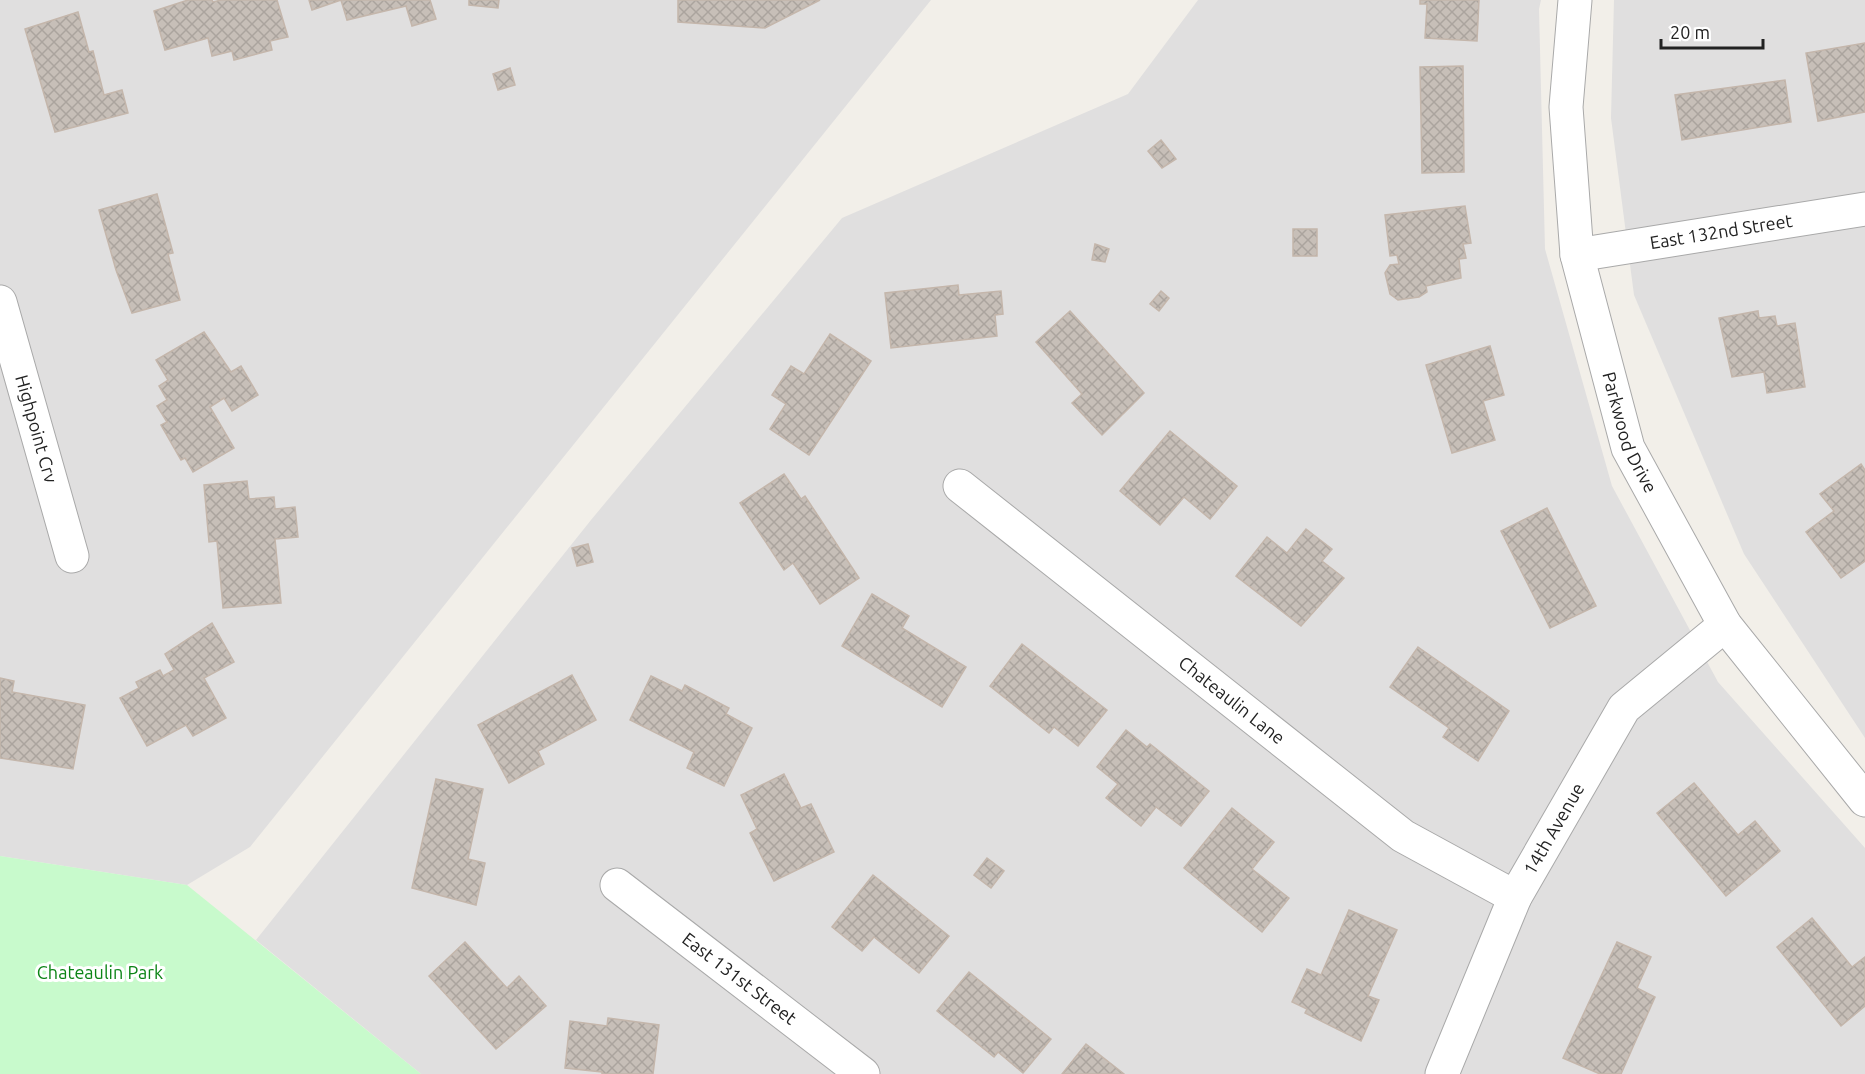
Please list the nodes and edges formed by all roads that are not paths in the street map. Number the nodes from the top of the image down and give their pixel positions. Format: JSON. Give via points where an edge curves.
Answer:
{"nodes":[{"id":1,"x":1575,"y":0,"type":"edge"},
{"id":2,"x":1865,"y":208,"type":"edge"},
{"id":3,"x":1577,"y":255,"type":"junction"},
{"id":4,"x":0,"y":302,"type":"edge"},
{"id":5,"x":960,"y":486,"type":"dead end"},
{"id":6,"x":72,"y":556,"type":"dead end"},
{"id":7,"x":1725,"y":625,"type":"junction"},
{"id":8,"x":1865,"y":800,"type":"edge"},
{"id":9,"x":617,"y":885,"type":"dead end"},
{"id":10,"x":1515,"y":897,"type":"junction"},
{"id":11,"x":863,"y":1074,"type":"edge"},
{"id":12,"x":1442,"y":1074,"type":"edge"}],
"edges":[{"from":1,"to":3,"type":"street","name":"Parkwood Drive","via":[[1566,107]]},
{"from":2,"to":3,"type":"street","name":"East 132nd Street"},
{"from":3,"to":7,"type":"street","name":"Parkwood Drive","via":[[1628,448]]},
{"from":4,"to":6,"type":"street","name":"Highpoint Crv"},
{"from":5,"to":10,"type":"street","name":"Chateaulin Lane","via":[[1403,836]]},
{"from":7,"to":8,"type":"street","name":"Parkwood Drive"},
{"from":7,"to":10,"type":"street","name":"14th Avenue","via":[[1624,708]]},
{"from":9,"to":11,"type":"street","name":"East 131st Street"},
{"from":10,"to":12,"type":"street","name":"14th Avenue"}]}
